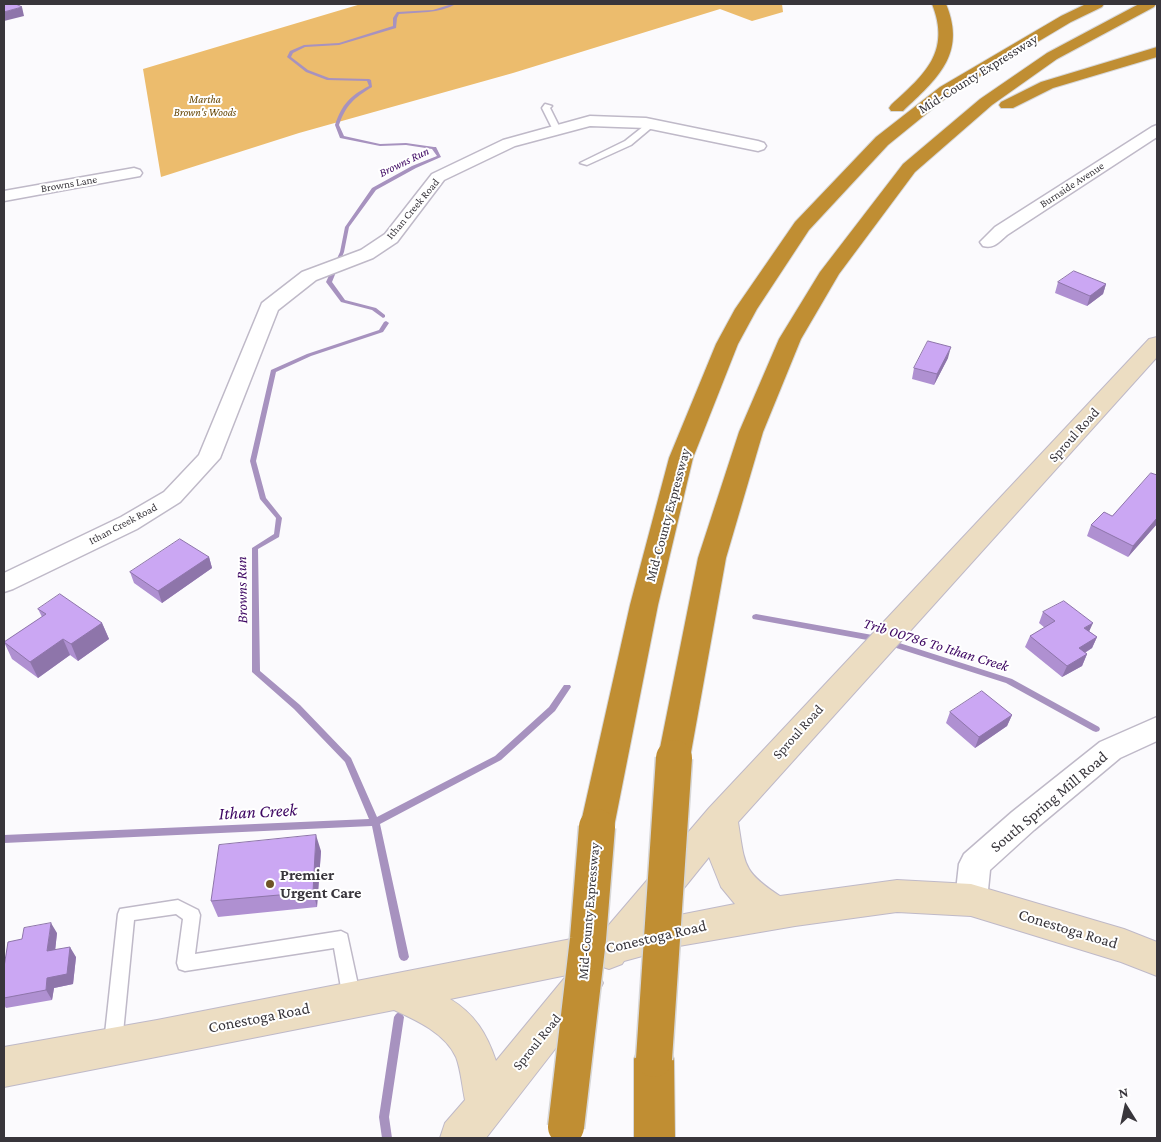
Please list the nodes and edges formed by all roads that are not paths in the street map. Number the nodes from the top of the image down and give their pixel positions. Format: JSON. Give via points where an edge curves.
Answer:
{"nodes":[{"id":1,"x":939,"y":4,"type":"edge"},
{"id":2,"x":1097,"y":4,"type":"edge"},
{"id":3,"x":1149,"y":4,"type":"edge"},
{"id":4,"x":1157,"y":52,"type":"edge"},
{"id":5,"x":548,"y":106,"type":"dead end"},
{"id":6,"x":652,"y":124,"type":"junction"},
{"id":7,"x":557,"y":130,"type":"junction"},
{"id":8,"x":1157,"y":130,"type":"edge"},
{"id":9,"x":758,"y":146,"type":"dead end"},
{"id":10,"x":584,"y":163,"type":"dead end"},
{"id":11,"x":909,"y":168,"type":"junction"},
{"id":12,"x":134,"y":173,"type":"dead end"},
{"id":13,"x":4,"y":196,"type":"edge"},
{"id":14,"x":802,"y":226,"type":"junction"},
{"id":15,"x":988,"y":242,"type":"dead end"},
{"id":16,"x":1157,"y":344,"type":"edge"},
{"id":17,"x":4,"y":583,"type":"edge"},
{"id":18,"x":1157,"y":728,"type":"edge"},
{"id":19,"x":721,"y":818,"type":"junction"},
{"id":20,"x":971,"y":900,"type":"junction"},
{"id":21,"x":775,"y":913,"type":"junction"},
{"id":22,"x":613,"y":947,"type":"junction"},
{"id":23,"x":1157,"y":959,"type":"edge"},
{"id":24,"x":394,"y":991,"type":"junction"},
{"id":25,"x":352,"y":1000,"type":"junction"},
{"id":26,"x":113,"y":1047,"type":"junction"},
{"id":27,"x":4,"y":1067,"type":"edge"},
{"id":28,"x":486,"y":1107,"type":"junction"},
{"id":29,"x":566,"y":1133,"type":"edge"},
{"id":30,"x":460,"y":1138,"type":"edge"},
{"id":31,"x":655,"y":1138,"type":"edge"}],
"edges":[{"from":1,"to":14,"type":"highway","via":[[944,12],[946,31],[942,58],[927,80],[875,129]]},
{"from":2,"to":14,"type":"highway","name":"Mid-County Expressway","via":[[946,90],[914,114],[882,141]]},
{"from":3,"to":11,"type":"highway","name":"Mid-County Expressway","via":[[1052,56],[986,102]]},
{"from":4,"to":11,"type":"highway","via":[[1068,77],[1035,90],[980,119]]},
{"from":5,"to":7,"type":"lane","via":[[546,108]]},
{"from":6,"to":7,"type":"street","name":"Ithan Creek Road","via":[[590,121]]},
{"from":6,"to":9,"type":"street","name":"Ithan Creek Road"},
{"from":6,"to":10,"type":"lane","via":[[628,142]]},
{"from":7,"to":17,"type":"street","name":"Ithan Creek Road","via":[[509,143],[438,177],[391,238],[367,254],[309,276],[269,307],[209,458],[172,497],[129,523]]},
{"from":8,"to":15,"type":"street","name":"Burnside Avenue"},
{"from":11,"to":31,"type":"highway","name":"Mid-County Expressway","bridge":true,"via":[[830,272],[790,339],[751,432],[712,558],[674,758],[654,1060]]},
{"from":12,"to":13,"type":"street","name":"Browns Lane"},
{"from":14,"to":29,"type":"highway","name":"Mid-County Expressway","bridge":true,"via":[[746,309],[727,344],[681,458],[644,605],[597,828]]},
{"from":16,"to":19,"type":"main road","name":"Sproul Road"},
{"from":18,"to":20,"type":"street","name":"South Spring Mill Road","via":[[1110,750],[975,864]]},
{"from":19,"to":21,"type":"main road","via":[[733,876]]},
{"from":19,"to":22,"type":"main road","name":"Sproul Road"},
{"from":20,"to":21,"type":"main road","name":"Conestoga Road","via":[[897,896]]},
{"from":20,"to":23,"type":"main road","name":"Conestoga Road"},
{"from":21,"to":22,"type":"main road","name":"Conestoga Road","via":[[679,930]]},
{"from":22,"to":24,"type":"main road","name":"Conestoga Road"},
{"from":22,"to":28,"type":"main road","name":"Sproul Road"},
{"from":24,"to":25,"type":"main road","name":"Conestoga Road"},
{"from":24,"to":28,"type":"main road","via":[[437,1012],[458,1028],[471,1046]]},
{"from":25,"to":26,"type":"main road","name":"Conestoga Road"},
{"from":25,"to":26,"type":"lane","via":[[341,939],[185,963],[192,915],[178,907],[126,914]]},
{"from":26,"to":27,"type":"main road","name":"Conestoga Road"},
{"from":28,"to":30,"type":"main road","name":"Sproul Road"}]}
